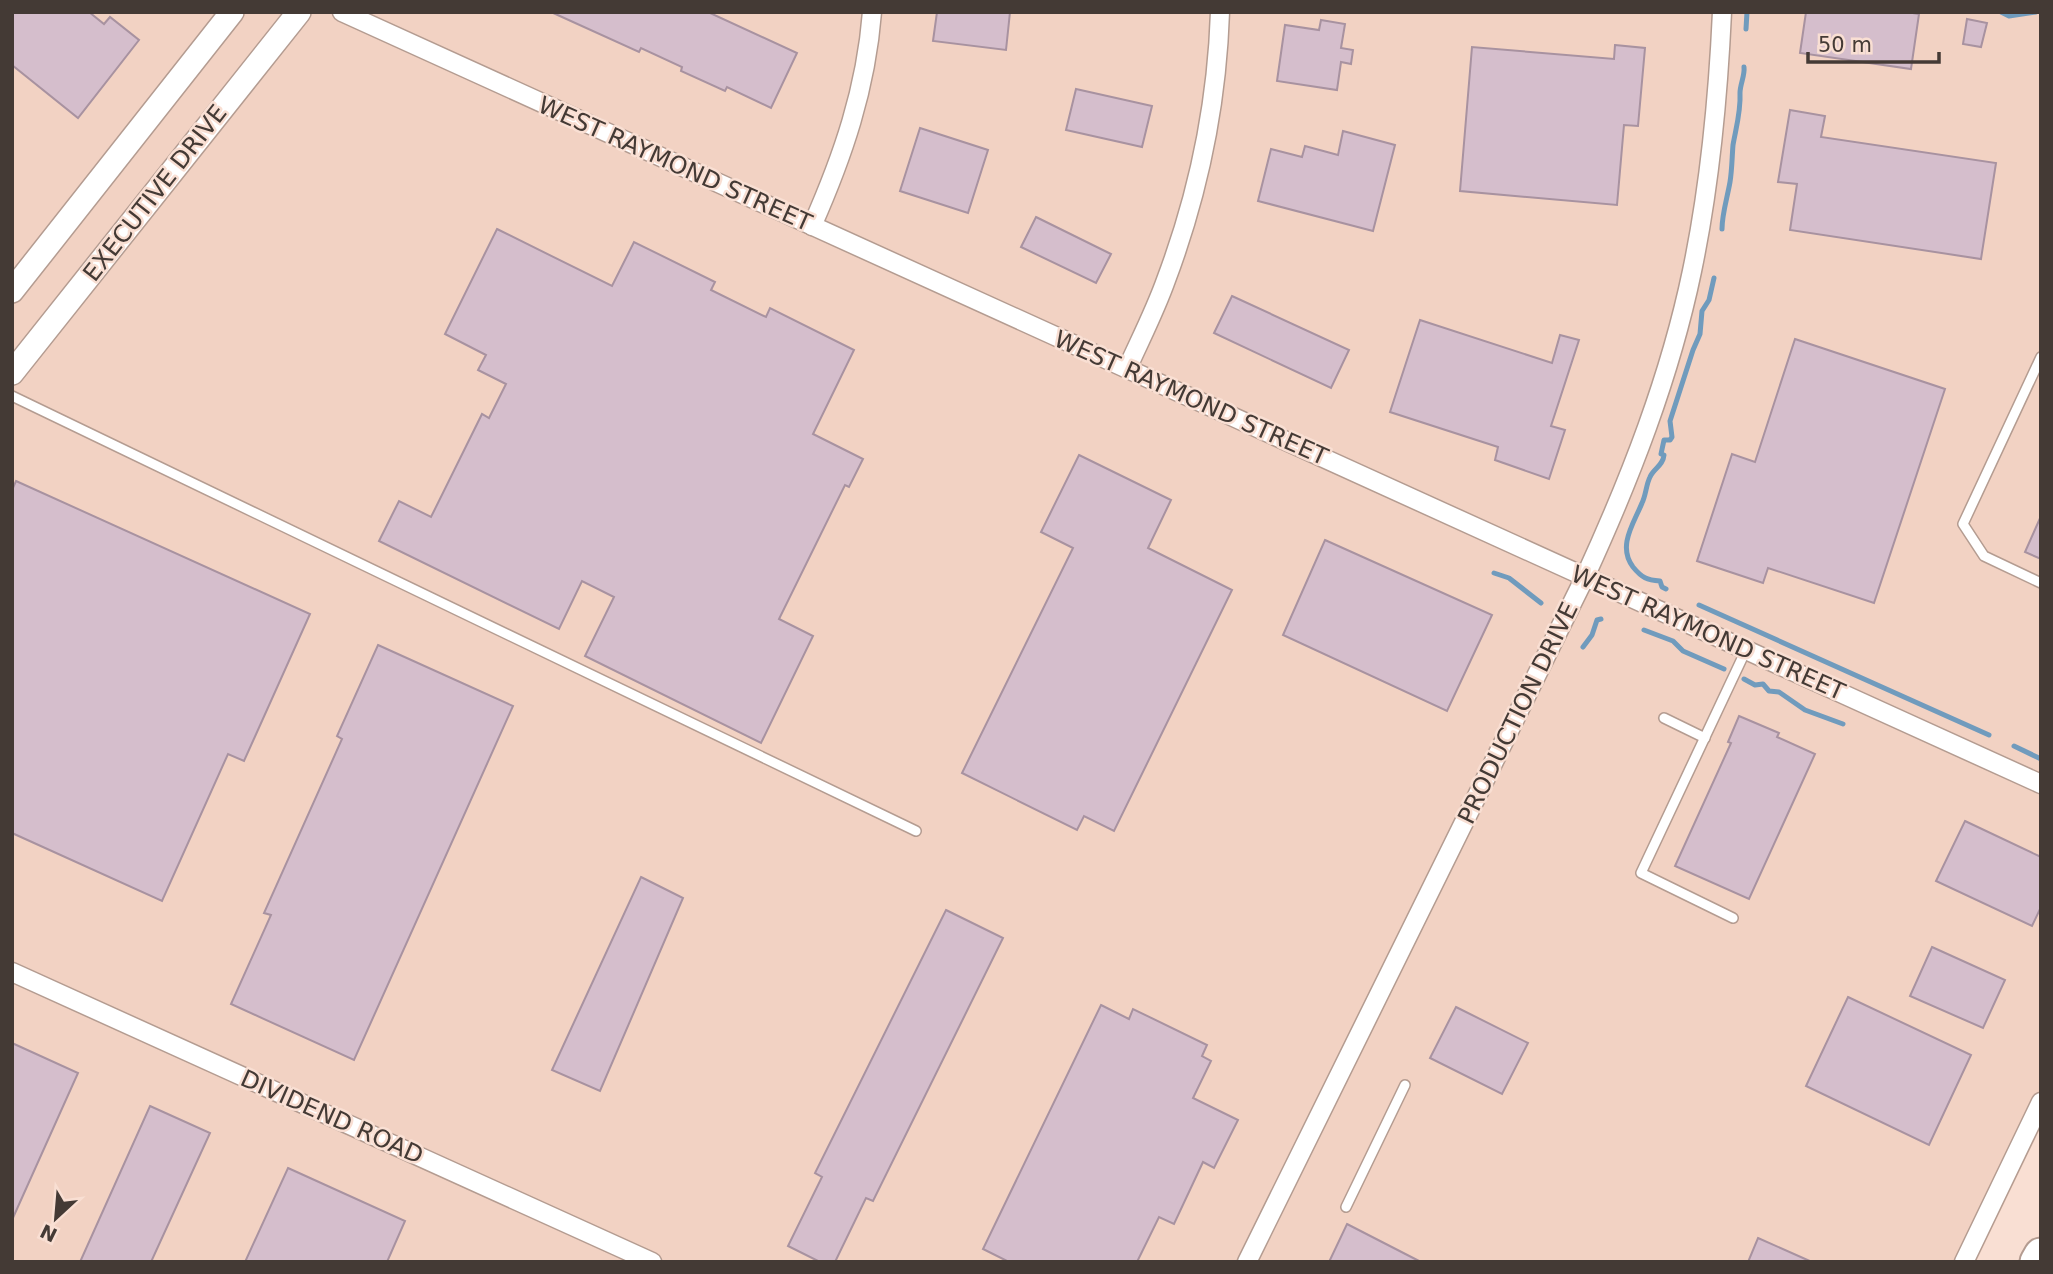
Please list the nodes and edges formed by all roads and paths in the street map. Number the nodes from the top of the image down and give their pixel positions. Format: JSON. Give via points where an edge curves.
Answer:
{"nodes":[{"id":1,"x":232,"y":12,"type":"edge"},
{"id":2,"x":299,"y":12,"type":"edge"},
{"id":3,"x":342,"y":12,"type":"edge"},
{"id":4,"x":872,"y":12,"type":"edge"},
{"id":5,"x":1220,"y":12,"type":"edge"},
{"id":6,"x":1722,"y":12,"type":"edge"},
{"id":7,"x":812,"y":226,"type":"junction"},
{"id":8,"x":12,"y":291,"type":"edge"},
{"id":9,"x":2041,"y":357,"type":"edge"},
{"id":10,"x":1127,"y":369,"type":"junction"},
{"id":11,"x":12,"y":373,"type":"edge"},
{"id":12,"x":12,"y":396,"type":"edge"},
{"id":13,"x":1585,"y":577,"type":"junction"},
{"id":14,"x":2041,"y":583,"type":"edge"},
{"id":15,"x":1746,"y":650,"type":"junction"},
{"id":16,"x":1664,"y":718,"type":"dead end"},
{"id":17,"x":1705,"y":738,"type":"junction"},
{"id":18,"x":2041,"y":784,"type":"edge"},
{"id":19,"x":916,"y":831,"type":"dead end"},
{"id":20,"x":1734,"y":918,"type":"dead end"},
{"id":21,"x":12,"y":972,"type":"edge"},
{"id":22,"x":1405,"y":1085,"type":"dead end"},
{"id":23,"x":2041,"y":1102,"type":"edge"},
{"id":24,"x":1346,"y":1207,"type":"dead end"},
{"id":25,"x":2041,"y":1255,"type":"edge"},
{"id":26,"x":652,"y":1262,"type":"edge"},
{"id":27,"x":1247,"y":1262,"type":"edge"},
{"id":28,"x":1964,"y":1262,"type":"edge"},
{"id":29,"x":2037,"y":1262,"type":"edge"}],
"edges":[{"from":1,"to":8,"type":"street","name":"EXECUTIVE DRIVE"},
{"from":2,"to":11,"type":"street","name":"EXECUTIVE DRIVE"},
{"from":3,"to":7,"type":"street","name":"WEST RAYMOND STREET"},
{"from":4,"to":7,"type":"street","via":[[853,121]]},
{"from":5,"to":10,"type":"street","via":[[1212,102],[1191,202],[1166,281]]},
{"from":6,"to":13,"type":"street","name":"PRODUCTION DRIVE","via":[[1715,134],[1692,271],[1630,472]]},
{"from":7,"to":10,"type":"street","name":"WEST RAYMOND STREET"},
{"from":9,"to":14,"type":"lane","via":[[1964,524],[1984,556]]},
{"from":10,"to":13,"type":"street","name":"WEST RAYMOND STREET"},
{"from":12,"to":19,"type":"lane"},
{"from":13,"to":15,"type":"street","name":"WEST RAYMOND STREET"},
{"from":13,"to":27,"type":"street","name":"PRODUCTION DRIVE"},
{"from":15,"to":17,"type":"lane"},
{"from":15,"to":18,"type":"street","name":"WEST RAYMOND STREET"},
{"from":16,"to":17,"type":"lane"},
{"from":17,"to":20,"type":"lane","via":[[1642,873]]},
{"from":21,"to":26,"type":"street","name":"DIVIDEND ROAD"},
{"from":22,"to":24,"type":"lane"},
{"from":23,"to":28,"type":"street"},
{"from":25,"to":29,"type":"highway"}]}
